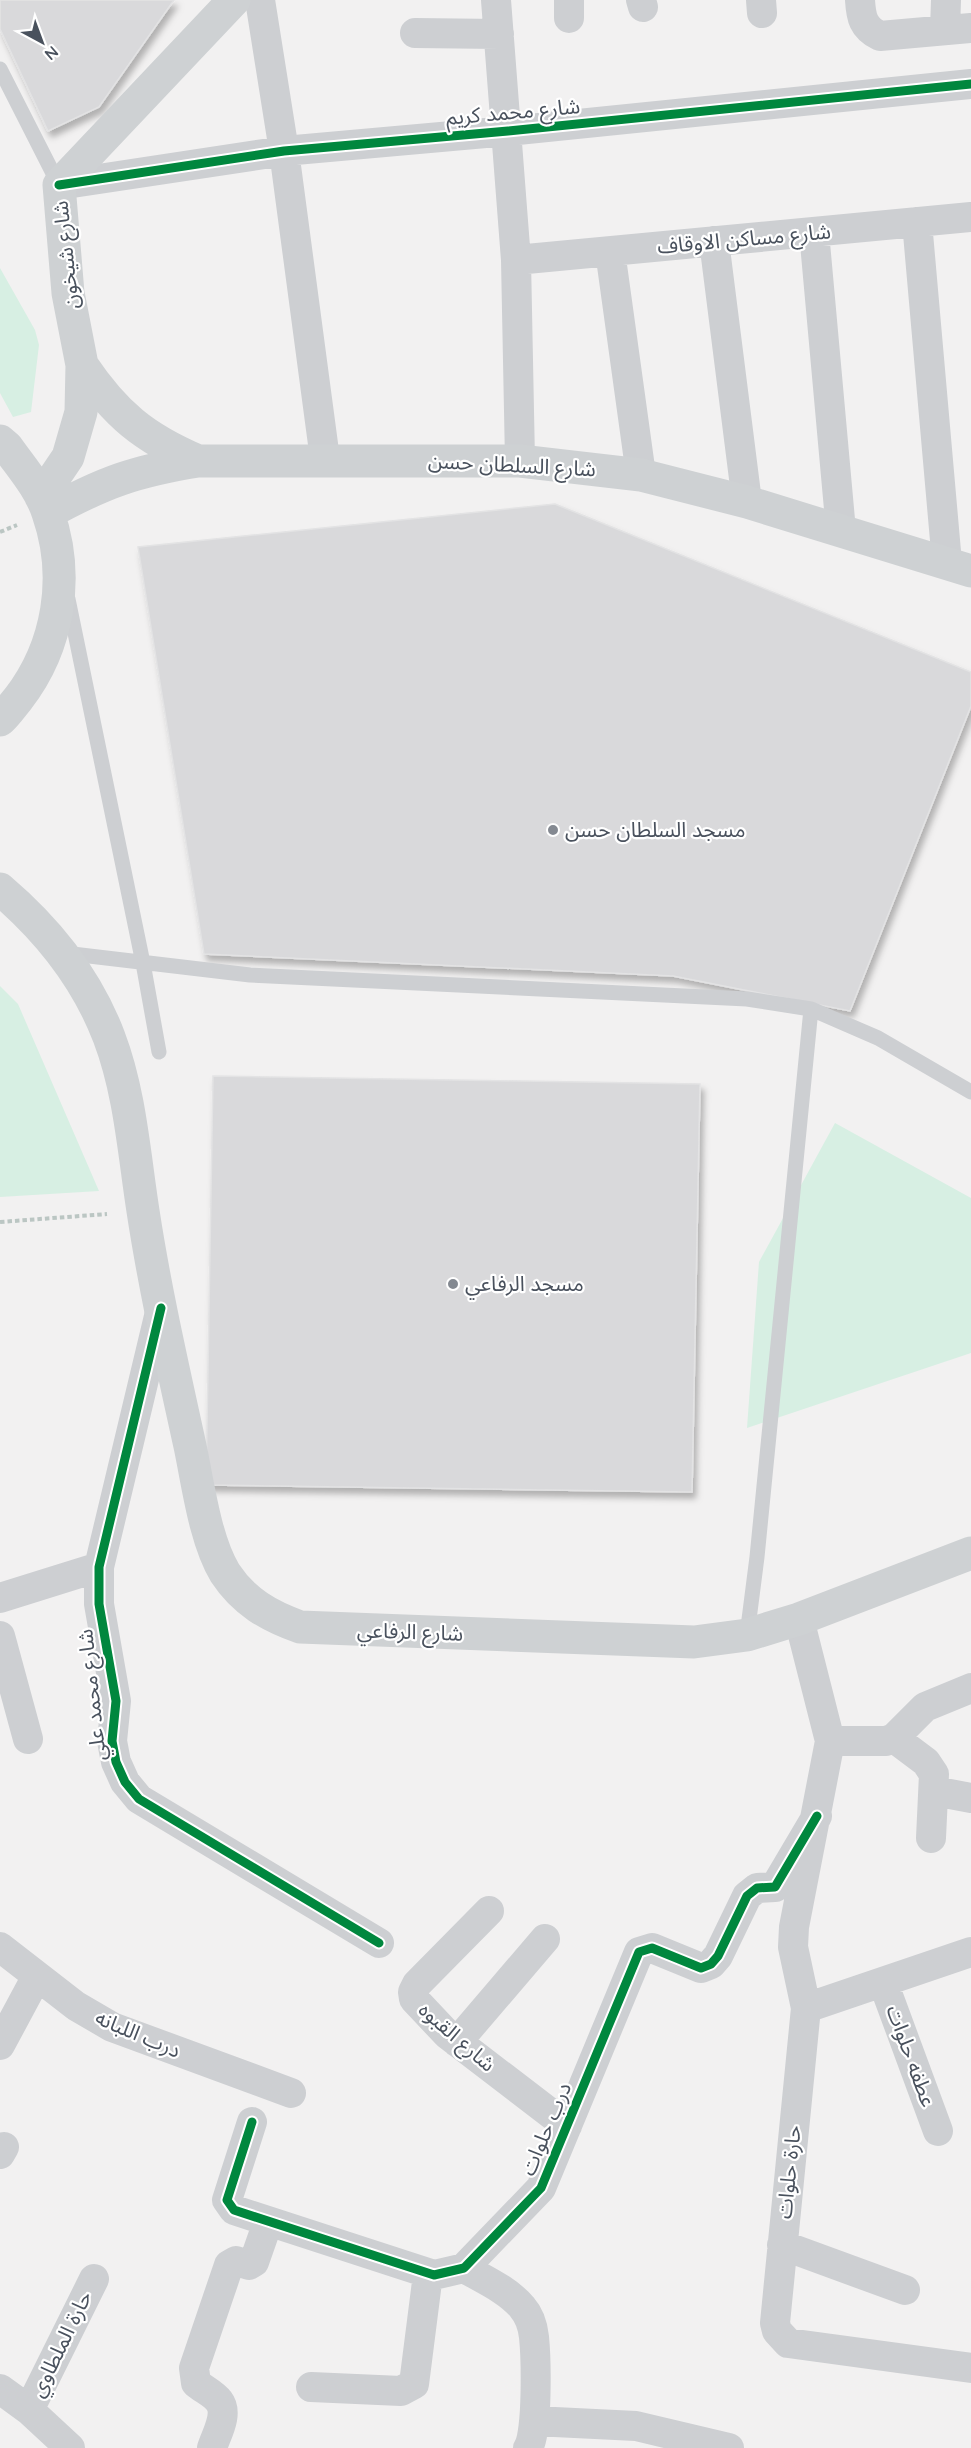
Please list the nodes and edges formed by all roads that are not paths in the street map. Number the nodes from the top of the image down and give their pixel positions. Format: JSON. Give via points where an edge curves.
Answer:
{"nodes":[{"id":1,"x":234,"y":0,"type":"edge"},
{"id":2,"x":260,"y":0,"type":"edge"},
{"id":3,"x":496,"y":0,"type":"edge"},
{"id":4,"x":860,"y":0,"type":"edge"},
{"id":5,"x":946,"y":0,"type":"edge"},
{"id":6,"x":958,"y":29,"type":"edge"},
{"id":7,"x":415,"y":33,"type":"dead end"},
{"id":8,"x":499,"y":34,"type":"junction"},
{"id":9,"x":0,"y":69,"type":"edge"},
{"id":10,"x":971,"y":84,"type":"edge"},
{"id":11,"x":508,"y":131,"type":"junction"},
{"id":12,"x":284,"y":151,"type":"junction"},
{"id":13,"x":59,"y":185,"type":"junction"},
{"id":14,"x":971,"y":217,"type":"edge"},
{"id":15,"x":917,"y":222,"type":"junction"},
{"id":16,"x":813,"y":232,"type":"junction"},
{"id":17,"x":714,"y":241,"type":"junction"},
{"id":18,"x":610,"y":251,"type":"junction"},
{"id":19,"x":516,"y":260,"type":"junction"},
{"id":20,"x":82,"y":365,"type":"junction"},
{"id":21,"x":0,"y":441,"type":"edge"},
{"id":22,"x":325,"y":459,"type":"junction"},
{"id":23,"x":198,"y":461,"type":"junction"},
{"id":24,"x":520,"y":461,"type":"junction"},
{"id":25,"x":641,"y":475,"type":"junction"},
{"id":26,"x":747,"y":502,"type":"junction"},
{"id":27,"x":45,"y":505,"type":"junction"},
{"id":28,"x":841,"y":531,"type":"junction"},
{"id":29,"x":58,"y":551,"type":"junction"},
{"id":30,"x":959,"y":567,"type":"edge"},
{"id":31,"x":0,"y":720,"type":"edge"},
{"id":32,"x":0,"y":889,"type":"edge"},
{"id":33,"x":60,"y":952,"type":"junction"},
{"id":34,"x":143,"y":963,"type":"junction"},
{"id":35,"x":811,"y":1009,"type":"junction"},
{"id":36,"x":159,"y":1052,"type":"dead end"},
{"id":37,"x":971,"y":1092,"type":"edge"},
{"id":38,"x":161,"y":1308,"type":"junction"},
{"id":39,"x":971,"y":1552,"type":"edge"},
{"id":40,"x":99,"y":1567,"type":"junction"},
{"id":41,"x":0,"y":1598,"type":"edge"},
{"id":42,"x":799,"y":1619,"type":"junction"},
{"id":43,"x":747,"y":1635,"type":"junction"},
{"id":44,"x":0,"y":1636,"type":"edge"},
{"id":45,"x":968,"y":1693,"type":"edge"},
{"id":46,"x":894,"y":1738,"type":"junction"},
{"id":47,"x":28,"y":1739,"type":"dead end"},
{"id":48,"x":830,"y":1741,"type":"junction"},
{"id":49,"x":934,"y":1791,"type":"junction"},
{"id":50,"x":971,"y":1798,"type":"edge"},
{"id":51,"x":817,"y":1816,"type":"junction"},
{"id":52,"x":931,"y":1838,"type":"dead end"},
{"id":53,"x":489,"y":1911,"type":"dead end"},
{"id":54,"x":545,"y":1939,"type":"dead end"},
{"id":55,"x":379,"y":1943,"type":"dead end"},
{"id":56,"x":0,"y":1947,"type":"edge"},
{"id":57,"x":971,"y":1952,"type":"edge"},
{"id":58,"x":37,"y":1976,"type":"junction"},
{"id":59,"x":884,"y":1982,"type":"junction"},
{"id":60,"x":806,"y":2008,"type":"junction"},
{"id":61,"x":457,"y":2042,"type":"junction"},
{"id":62,"x":0,"y":2045,"type":"edge"},
{"id":63,"x":291,"y":2093,"type":"dead end"},
{"id":64,"x":252,"y":2122,"type":"dead end"},
{"id":65,"x":567,"y":2126,"type":"junction"},
{"id":66,"x":938,"y":2131,"type":"dead end"},
{"id":67,"x":268,"y":2222,"type":"junction"},
{"id":68,"x":782,"y":2245,"type":"junction"},
{"id":69,"x":464,"y":2268,"type":"junction"},
{"id":70,"x":428,"y":2274,"type":"junction"},
{"id":71,"x":94,"y":2279,"type":"dead end"},
{"id":72,"x":905,"y":2290,"type":"dead end"},
{"id":73,"x":971,"y":2368,"type":"edge"},
{"id":74,"x":310,"y":2387,"type":"dead end"},
{"id":75,"x":0,"y":2389,"type":"edge"},
{"id":76,"x":29,"y":2410,"type":"junction"},
{"id":77,"x":531,"y":2434,"type":"edge"},
{"id":78,"x":70,"y":2448,"type":"edge"},
{"id":79,"x":212,"y":2448,"type":"edge"},
{"id":80,"x":729,"y":2448,"type":"edge"}],
"edges":[{"from":1,"to":13,"type":"main road","name":"شارع شيخون"},
{"from":2,"to":12,"type":"street"},
{"from":3,"to":8,"type":"street"},
{"from":4,"to":6,"type":"street","via":[[864,22],[880,36]]},
{"from":5,"to":6,"type":"street"},
{"from":7,"to":8,"type":"street"},
{"from":8,"to":11,"type":"street"},
{"from":9,"to":13,"type":"lane"},
{"from":10,"to":11,"type":"street","name":"شارع محمد كريم"},
{"from":11,"to":12,"type":"street","name":"شارع محمد كريم"},
{"from":11,"to":19,"type":"street"},
{"from":12,"to":13,"type":"street","name":"شارع محمد كريم"},
{"from":12,"to":22,"type":"street"},
{"from":13,"to":20,"type":"main road","name":"شارع شيخون","via":[[68,293]]},
{"from":14,"to":15,"type":"street","name":"شارع مساكن الاوقاف"},
{"from":15,"to":16,"type":"street","name":"شارع مساكن الاوقاف"},
{"from":15,"to":30,"type":"street"},
{"from":16,"to":17,"type":"street","name":"شارع مساكن الاوقاف"},
{"from":16,"to":28,"type":"street"},
{"from":17,"to":18,"type":"street","name":"شارع مساكن الاوقاف"},
{"from":17,"to":26,"type":"street"},
{"from":18,"to":19,"type":"street","name":"شارع مساكن الاوقاف"},
{"from":18,"to":25,"type":"street"},
{"from":19,"to":24,"type":"street"},
{"from":20,"to":23,"type":"main road","via":[[103,397],[130,424],[163,446]]},
{"from":20,"to":27,"type":"main road","name":"شارع شيخون","via":[[81,412],[68,457]]},
{"from":21,"to":27,"type":"main road"},
{"from":22,"to":23,"type":"main road","name":"شارع السلطان حسن"},
{"from":22,"to":24,"type":"main road","name":"شارع السلطان حسن"},
{"from":23,"to":27,"type":"main road","name":"شارع السلطان حسن","via":[[146,470]]},
{"from":24,"to":25,"type":"main road","name":"شارع السلطان حسن"},
{"from":25,"to":26,"type":"main road","name":"شارع السلطان حسن"},
{"from":26,"to":28,"type":"main road","name":"شارع السلطان حسن"},
{"from":27,"to":29,"type":"main road"},
{"from":28,"to":30,"type":"main road","name":"شارع السلطان حسن"},
{"from":29,"to":31,"type":"main road","via":[[59,596],[50,640],[32,681]]},
{"from":29,"to":34,"type":"lane"},
{"from":32,"to":33,"type":"main road","name":"شارع الرفاعي","via":[[32,916]]},
{"from":33,"to":34,"type":"lane"},
{"from":33,"to":38,"type":"main road","name":"شارع الرفاعي","via":[[76,973],[109,1037],[128,1106]]},
{"from":34,"to":35,"type":"lane","via":[[250,975],[747,999]]},
{"from":34,"to":36,"type":"lane"},
{"from":35,"to":37,"type":"lane","via":[[878,1038]]},
{"from":35,"to":43,"type":"lane"},
{"from":38,"to":40,"type":"street","name":"شارع محمد علي"},
{"from":38,"to":43,"type":"main road","name":"شارع الرفاعي","via":[[206,1521],[224,1571],[244,1597],[270,1616],[300,1627],[616,1640],[694,1642]]},
{"from":39,"to":42,"type":"main road","name":"شارع الرفاعي"},
{"from":40,"to":41,"type":"street"},
{"from":40,"to":55,"type":"street","name":"شارع محمد علي","via":[[99,1604],[116,1701],[112,1741],[125,1782],[139,1799]]},
{"from":42,"to":43,"type":"main road","name":"شارع الرفاعي"},
{"from":42,"to":48,"type":"street"},
{"from":44,"to":47,"type":"street"},
{"from":45,"to":46,"type":"street","via":[[925,1707]]},
{"from":46,"to":48,"type":"street","via":[[878,1743]]},
{"from":46,"to":49,"type":"street","via":[[931,1768]]},
{"from":48,"to":51,"type":"street","name":"حارة حلوات"},
{"from":49,"to":50,"type":"street"},
{"from":49,"to":52,"type":"street"},
{"from":51,"to":60,"type":"street","name":"حارة حلوات","via":[[793,1947]]},
{"from":51,"to":65,"type":"street","name":"درب حلوات","via":[[775,1887],[757,1888],[747,1896],[711,1964],[700,1968],[652,1948],[639,1952]]},
{"from":53,"to":61,"type":"street","name":"شارع القبوه","via":[[412,1992],[425,2013]]},
{"from":54,"to":61,"type":"street"},
{"from":56,"to":58,"type":"street","name":"درب اللبانه"},
{"from":57,"to":59,"type":"street"},
{"from":58,"to":62,"type":"street"},
{"from":58,"to":63,"type":"street","name":"درب اللبانه","via":[[112,2027]]},
{"from":59,"to":60,"type":"street"},
{"from":59,"to":66,"type":"street","name":"عطفه حلوات"},
{"from":60,"to":68,"type":"street","name":"حارة حلوات"},
{"from":61,"to":65,"type":"street","name":"شارع القبوه"},
{"from":64,"to":67,"type":"street","via":[[227,2200],[234,2210]]},
{"from":65,"to":69,"type":"street","name":"درب حلوات","via":[[541,2188]]},
{"from":67,"to":70,"type":"street"},
{"from":67,"to":79,"type":"street","via":[[254,2262],[249,2265],[236,2261],[230,2265],[194,2368],[196,2383],[222,2407],[223,2417]]},
{"from":68,"to":72,"type":"street"},
{"from":68,"to":73,"type":"street","name":"حارة حلوات","via":[[775,2323],[788,2343]]},
{"from":69,"to":70,"type":"street","via":[[449,2274]]},
{"from":69,"to":77,"type":"street","via":[[510,2296],[531,2321]]},
{"from":70,"to":74,"type":"street","via":[[414,2384],[401,2391]]},
{"from":71,"to":76,"type":"street","name":"حارة الملطاوي"},
{"from":75,"to":76,"type":"street"},
{"from":76,"to":78,"type":"street"},
{"from":77,"to":80,"type":"street","via":[[636,2426]]}]}
